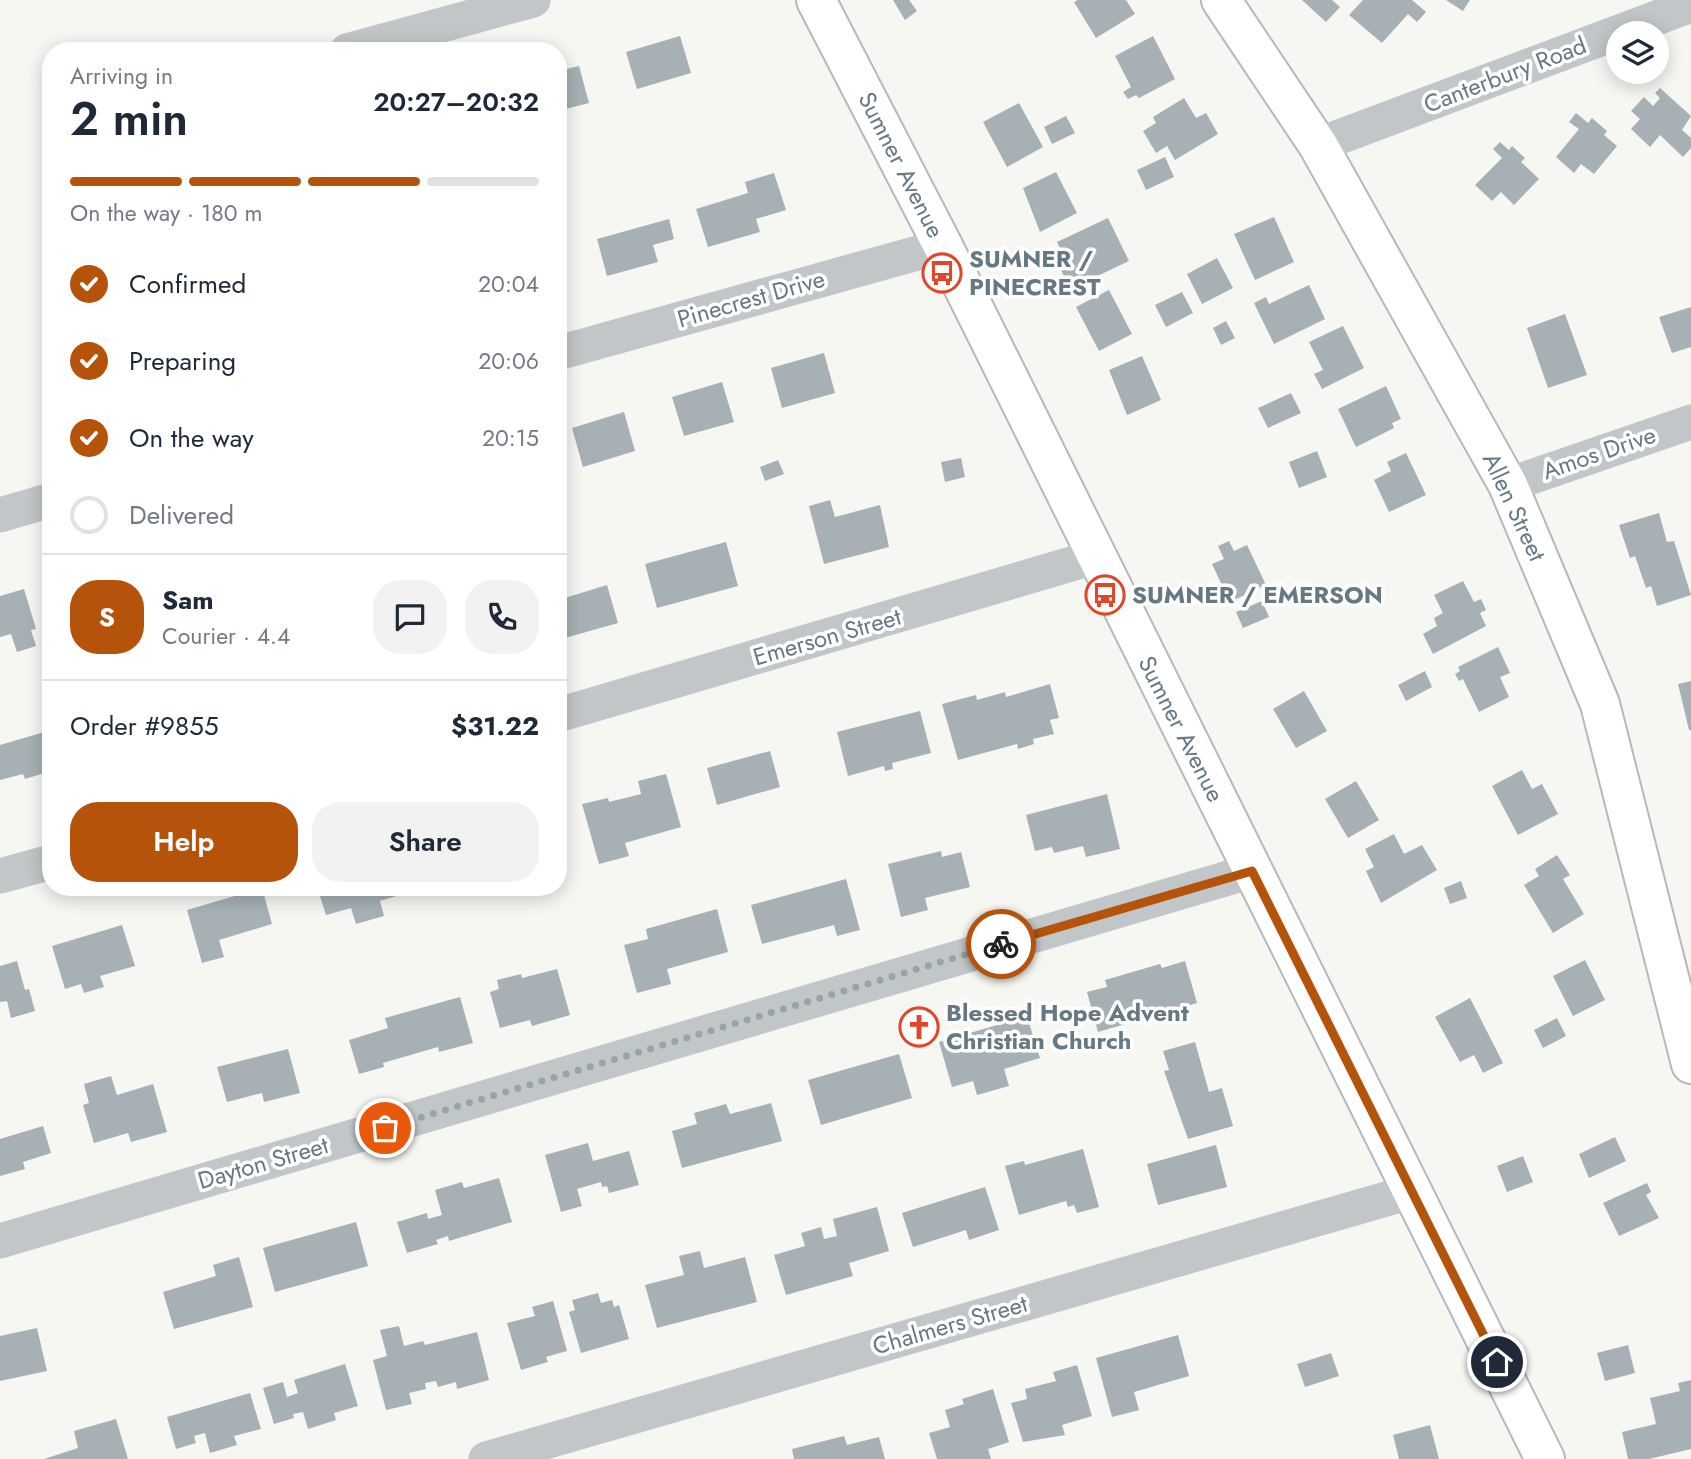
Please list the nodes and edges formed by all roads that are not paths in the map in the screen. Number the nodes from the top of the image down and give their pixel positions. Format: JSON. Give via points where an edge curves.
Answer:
{"nodes":[{"id":1,"x":533,"y":0,"type":"edge"},
{"id":2,"x":816,"y":0,"type":"edge"},
{"id":3,"x":1222,"y":0,"type":"edge"},
{"id":4,"x":1691,"y":5,"type":"edge"},
{"id":5,"x":380,"y":42,"type":"edge"},
{"id":6,"x":1318,"y":145,"type":"junction"},
{"id":7,"x":943,"y":246,"type":"junction"},
{"id":8,"x":567,"y":350,"type":"edge"},
{"id":9,"x":1691,"y":422,"type":"edge"},
{"id":10,"x":1508,"y":485,"type":"junction"},
{"id":11,"x":42,"y":503,"type":"edge"},
{"id":12,"x":0,"y":515,"type":"edge"},
{"id":13,"x":1095,"y":557,"type":"junction"},
{"id":14,"x":567,"y":712,"type":"edge"},
{"id":15,"x":42,"y":864,"type":"edge"},
{"id":16,"x":1252,"y":871,"type":"junction"},
{"id":17,"x":0,"y":876,"type":"edge"},
{"id":18,"x":1680,"y":979,"type":"edge"},
{"id":19,"x":1691,"y":1064,"type":"edge"},
{"id":20,"x":1414,"y":1191,"type":"junction"},
{"id":21,"x":0,"y":1241,"type":"edge"},
{"id":22,"x":486,"y":1459,"type":"edge"},
{"id":23,"x":1545,"y":1459,"type":"edge"}],
"edges":[{"from":1,"to":5,"type":"street"},
{"from":2,"to":7,"type":"main road","name":"Sumner Avenue"},
{"from":3,"to":6,"type":"main road","name":"Allen Street"},
{"from":4,"to":6,"type":"street","name":"Canterbury Road"},
{"from":6,"to":10,"type":"main road","name":"Allen Street"},
{"from":7,"to":8,"type":"street","name":"Pinecrest Drive"},
{"from":7,"to":13,"type":"main road","name":"Sumner Avenue"},
{"from":9,"to":10,"type":"street","name":"Amos Drive"},
{"from":10,"to":18,"type":"main road","name":"Allen Street","via":[[1600,704]]},
{"from":11,"to":12,"type":"street"},
{"from":13,"to":14,"type":"street","name":"Emerson Street"},
{"from":13,"to":16,"type":"main road","name":"Sumner Avenue"},
{"from":15,"to":17,"type":"street"},
{"from":16,"to":20,"type":"main road","name":"Sumner Avenue"},
{"from":16,"to":21,"type":"street","name":"Dayton Street"},
{"from":18,"to":19,"type":"main road","name":"Allen Street"},
{"from":20,"to":22,"type":"street","name":"Chalmers Street"},
{"from":20,"to":23,"type":"main road","name":"Sumner Avenue"}]}
